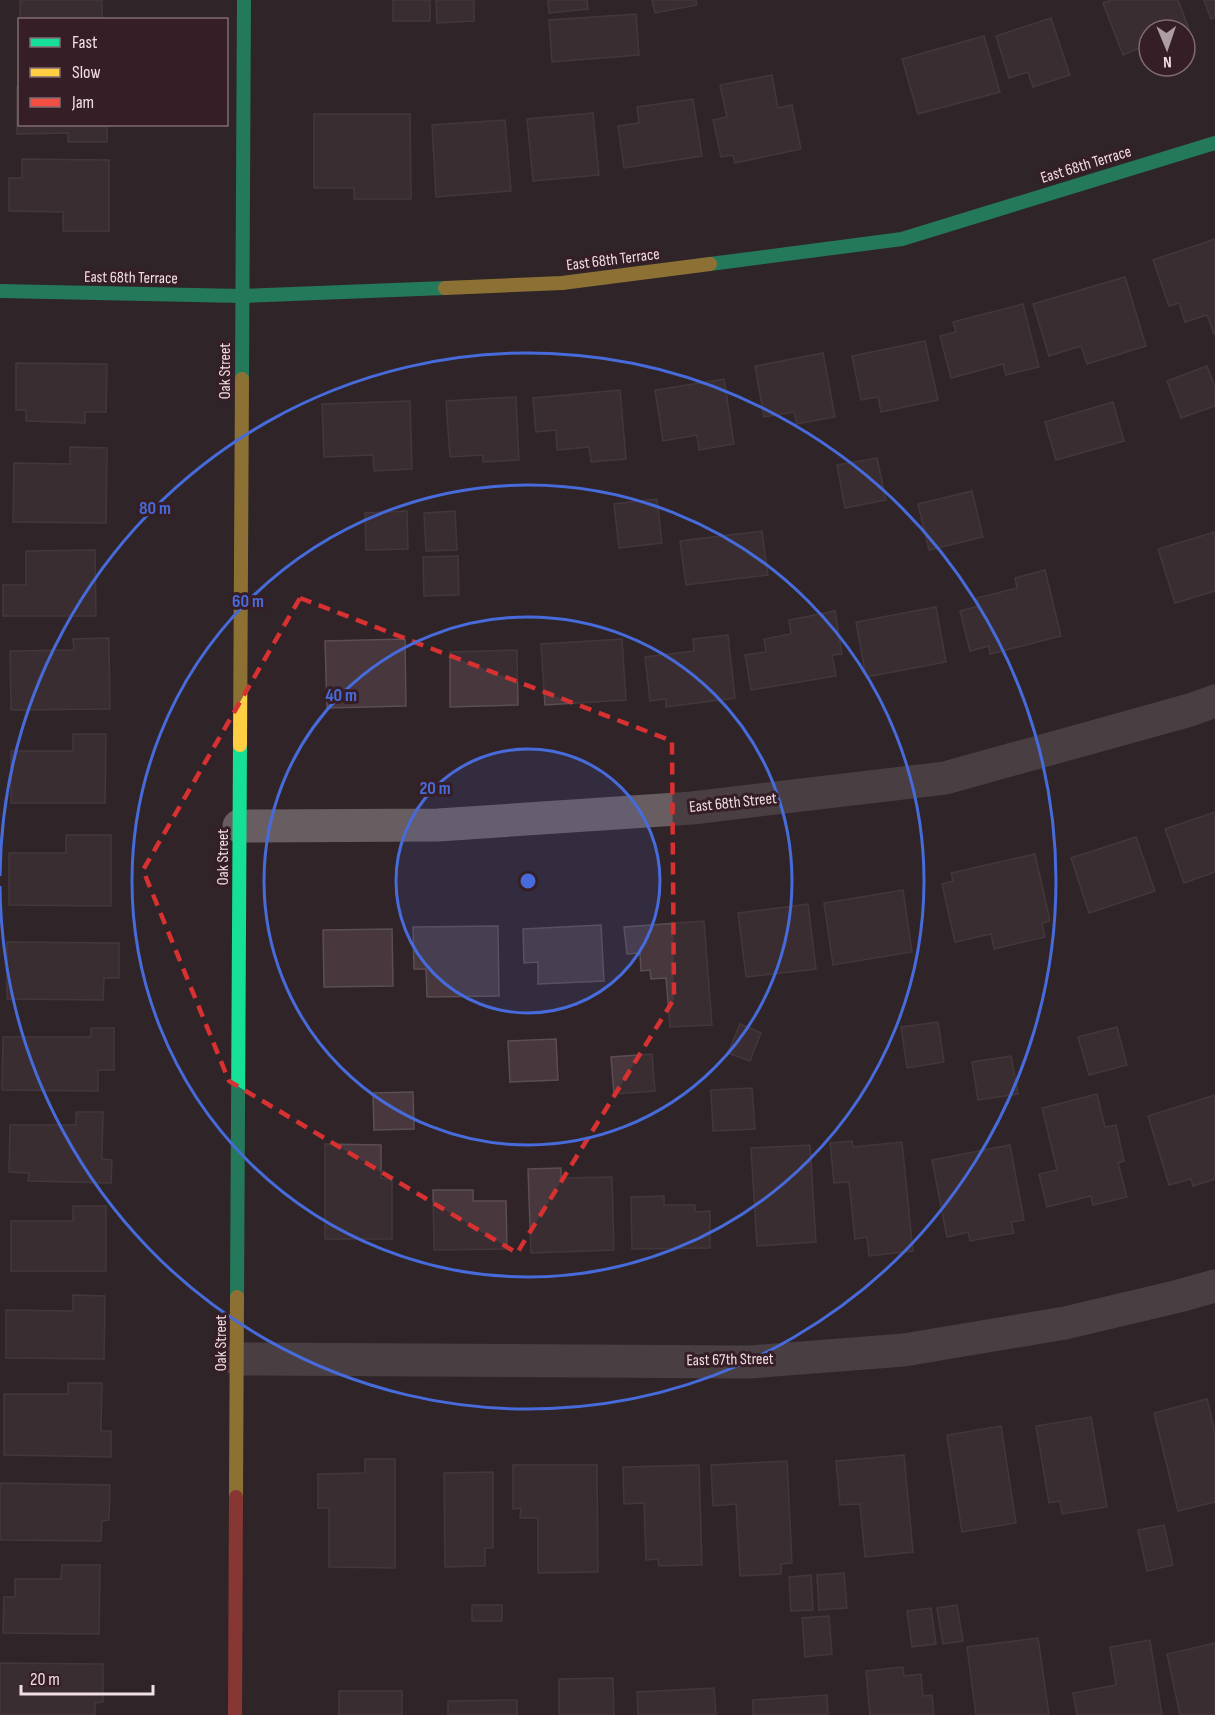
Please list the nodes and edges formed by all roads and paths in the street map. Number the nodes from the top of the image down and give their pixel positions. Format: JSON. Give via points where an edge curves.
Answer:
{"nodes":[{"id":1,"x":244,"y":0,"type":"edge"},
{"id":2,"x":1215,"y":143,"type":"edge"},
{"id":3,"x":0,"y":291,"type":"edge"},
{"id":4,"x":242,"y":296,"type":"junction"},
{"id":5,"x":1215,"y":701,"type":"edge"},
{"id":6,"x":239,"y":826,"type":"junction"},
{"id":7,"x":1215,"y":1286,"type":"edge"},
{"id":8,"x":237,"y":1359,"type":"junction"},
{"id":9,"x":235,"y":1715,"type":"edge"}],
"edges":[{"from":1,"to":4,"type":"street","name":"Oak Street"},
{"from":2,"to":4,"type":"street","name":"East 68th Terrace","via":[[902,239],[562,283]]},
{"from":3,"to":4,"type":"street","name":"East 68th Terrace"},
{"from":4,"to":6,"type":"street","name":"Oak Street"},
{"from":5,"to":6,"type":"street","name":"East 68th Street","via":[[945,778],[692,808],[438,825]]},
{"from":6,"to":8,"type":"street","name":"Oak Street"},
{"from":7,"to":8,"type":"street","name":"East 67th Street","via":[[1065,1323],[904,1350],[749,1362]]},
{"from":8,"to":9,"type":"street","name":"Oak Street"}]}
